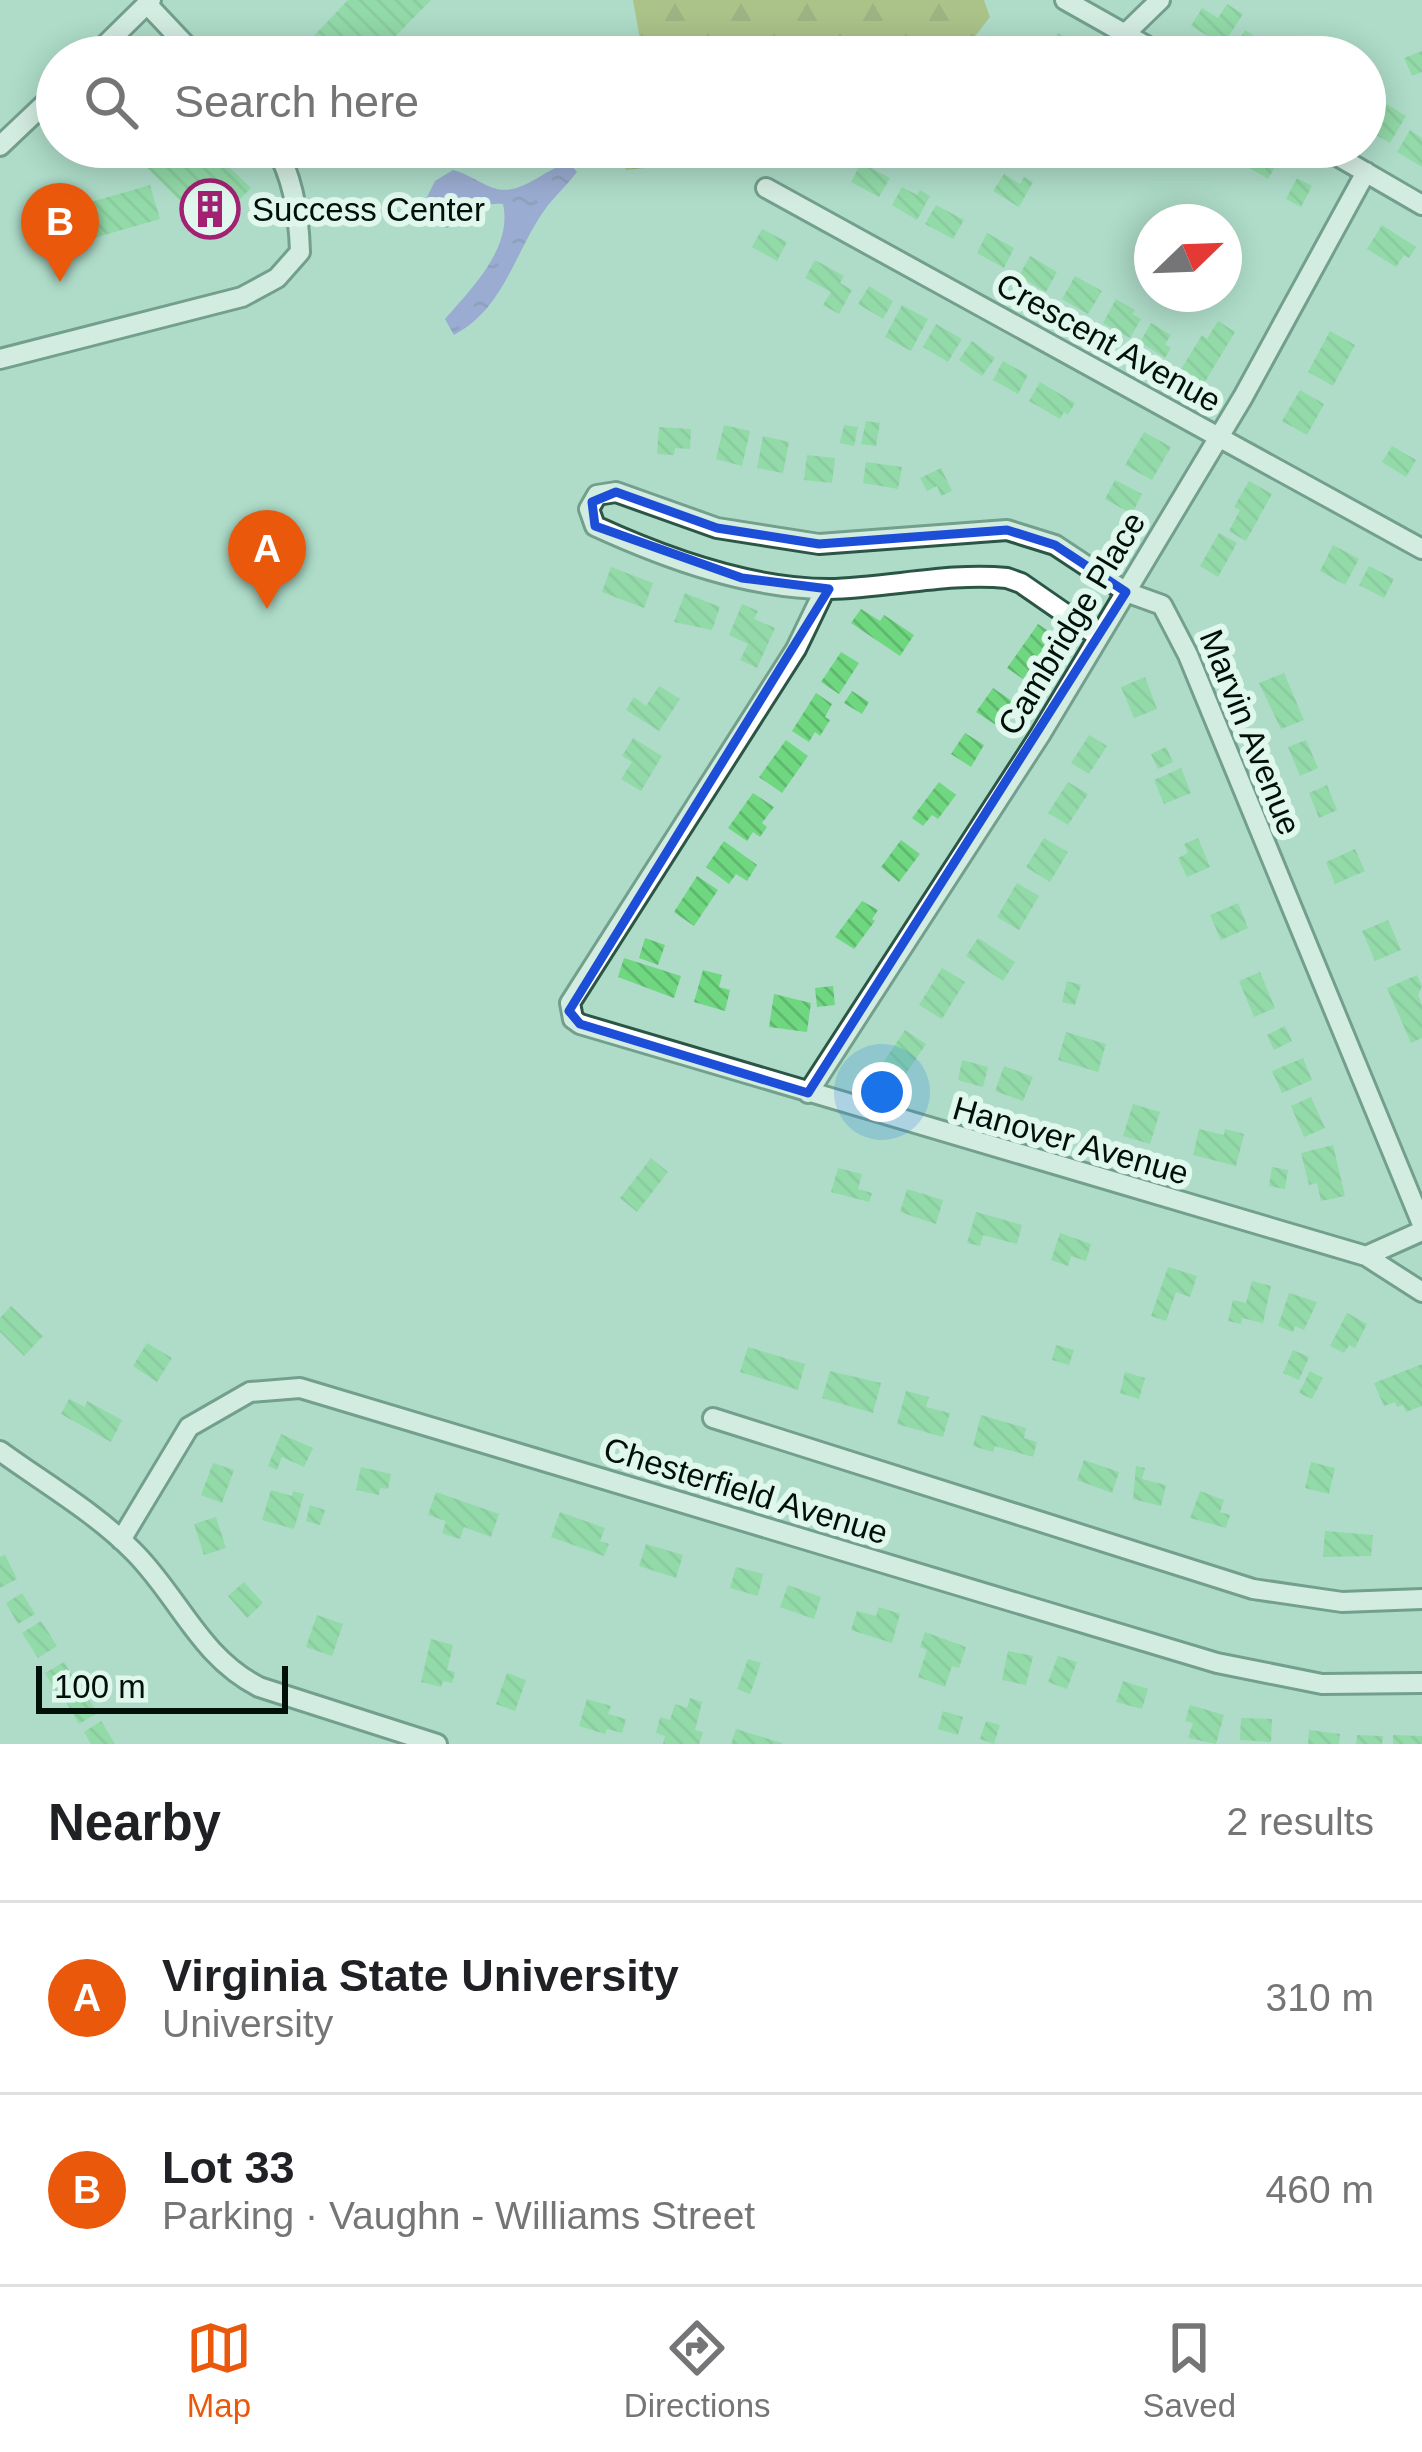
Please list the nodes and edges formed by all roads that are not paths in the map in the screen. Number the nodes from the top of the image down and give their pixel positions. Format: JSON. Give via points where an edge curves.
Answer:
{"nodes":[{"id":1,"x":1065,"y":0,"type":"edge"},
{"id":2,"x":1160,"y":0,"type":"edge"},
{"id":3,"x":149,"y":2,"type":"edge"},
{"id":4,"x":1126,"y":34,"type":"junction"},
{"id":5,"x":114,"y":36,"type":"edge"},
{"id":6,"x":179,"y":36,"type":"edge"},
{"id":7,"x":1129,"y":36,"type":"edge"},
{"id":8,"x":36,"y":112,"type":"edge"},
{"id":9,"x":0,"y":146,"type":"edge"},
{"id":10,"x":285,"y":168,"type":"edge"},
{"id":11,"x":1359,"y":168,"type":"edge"},
{"id":12,"x":1366,"y":172,"type":"junction"},
{"id":13,"x":766,"y":188,"type":"dead end"},
{"id":14,"x":1422,"y":205,"type":"edge"},
{"id":15,"x":0,"y":359,"type":"edge"},
{"id":16,"x":1218,"y":437,"type":"junction"},
{"id":17,"x":1422,"y":549,"type":"edge"},
{"id":18,"x":825,"y":589,"type":"junction"},
{"id":19,"x":1126,"y":592,"type":"junction"},
{"id":20,"x":1099,"y":637,"type":"junction"},
{"id":21,"x":808,"y":1093,"type":"junction"},
{"id":22,"x":1422,"y":1228,"type":"edge"},
{"id":23,"x":1366,"y":1256,"type":"junction"},
{"id":24,"x":1422,"y":1292,"type":"edge"},
{"id":25,"x":713,"y":1418,"type":"dead end"},
{"id":26,"x":0,"y":1451,"type":"edge"},
{"id":27,"x":121,"y":1540,"type":"junction"},
{"id":28,"x":1422,"y":1599,"type":"edge"},
{"id":29,"x":1422,"y":1683,"type":"edge"},
{"id":30,"x":437,"y":1744,"type":"edge"}],
"edges":[{"from":1,"to":4,"type":"street"},
{"from":2,"to":4,"type":"street"},
{"from":3,"to":5,"type":"street"},
{"from":3,"to":6,"type":"street"},
{"from":4,"to":7,"type":"street"},
{"from":8,"to":9,"type":"street"},
{"from":10,"to":15,"type":"street","via":[[300,252],[277,278],[242,297]]},
{"from":11,"to":12,"type":"street"},
{"from":12,"to":14,"type":"street"},
{"from":12,"to":16,"type":"street","name":"Cambridge Place"},
{"from":13,"to":16,"type":"street","name":"Crescent Avenue"},
{"from":16,"to":17,"type":"street","name":"Crescent Avenue"},
{"from":16,"to":19,"type":"street","name":"Cambridge Place"},
{"from":18,"to":19,"type":"street","name":"Marvin Avenue","via":[[742,578],[616,536],[595,526],[592,502],[616,492],[717,528],[819,544],[1007,530],[1055,545]]},
{"from":18,"to":20,"type":"street","name":"Marvin Avenue","via":[[1007,578]]},
{"from":18,"to":21,"type":"street","name":"Hanover Avenue","via":[[796,650],[569,1011],[580,1024]]},
{"from":19,"to":20,"type":"street","name":"Cambridge Place"},
{"from":19,"to":22,"type":"street","name":"Marvin Avenue","via":[[1151,598],[1171,619]]},
{"from":20,"to":21,"type":"street","name":"Cambridge Place"},
{"from":21,"to":23,"type":"street","name":"Hanover Avenue"},
{"from":22,"to":23,"type":"street"},
{"from":23,"to":24,"type":"street"},
{"from":25,"to":28,"type":"street","name":"Chesterfield Avenue","via":[[1253,1588],[1342,1602]]},
{"from":26,"to":27,"type":"street"},
{"from":27,"to":29,"type":"street","name":"Chesterfield Avenue","via":[[189,1427],[250,1393],[300,1388],[1217,1663],[1322,1684]]},
{"from":27,"to":30,"type":"street","via":[[239,1677]]}]}
